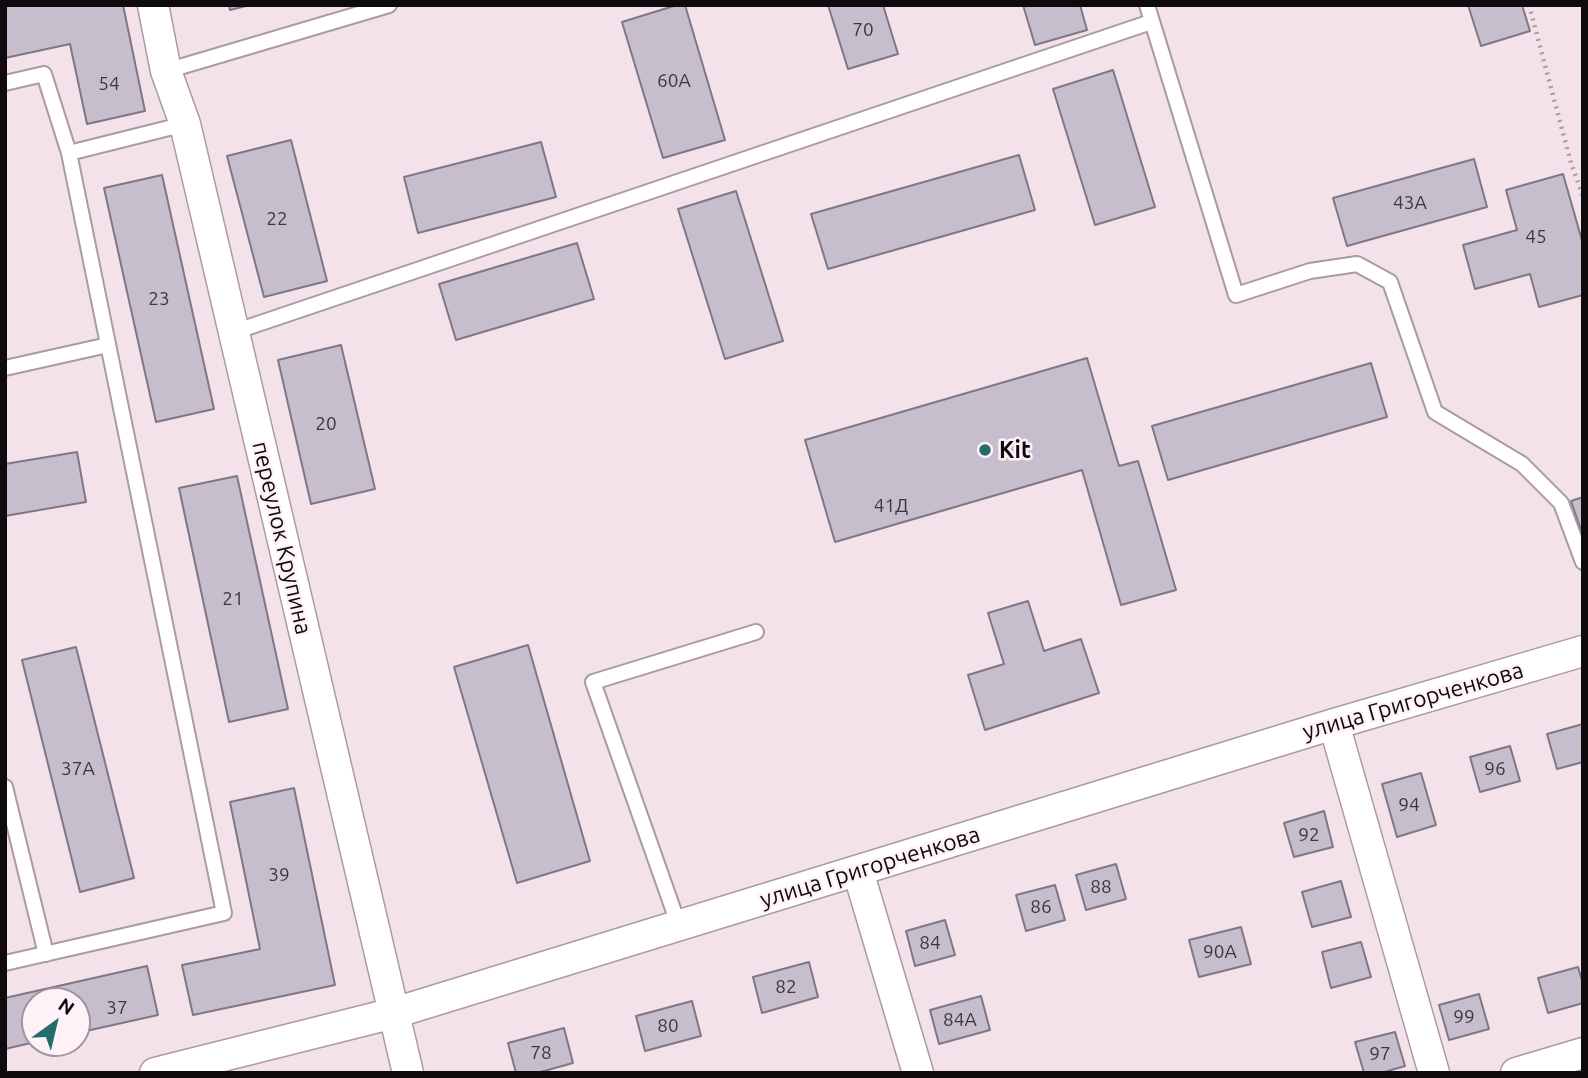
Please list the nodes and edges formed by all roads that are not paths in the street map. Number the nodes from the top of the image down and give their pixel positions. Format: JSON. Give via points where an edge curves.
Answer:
{"nodes":[{"id":1,"x":153,"y":5,"type":"edge"},
{"id":2,"x":389,"y":5,"type":"edge"},
{"id":3,"x":1147,"y":5,"type":"edge"},
{"id":4,"x":1152,"y":22,"type":"junction"},
{"id":5,"x":166,"y":71,"type":"junction"},
{"id":6,"x":5,"y":83,"type":"edge"},
{"id":7,"x":185,"y":124,"type":"junction"},
{"id":8,"x":69,"y":153,"type":"junction"},
{"id":9,"x":234,"y":332,"type":"junction"},
{"id":10,"x":108,"y":345,"type":"junction"},
{"id":11,"x":5,"y":368,"type":"edge"},
{"id":12,"x":1583,"y":562,"type":"edge"},
{"id":13,"x":756,"y":632,"type":"dead end"},
{"id":14,"x":1583,"y":651,"type":"edge"},
{"id":15,"x":1334,"y":724,"type":"junction"},
{"id":16,"x":5,"y":787,"type":"edge"},
{"id":17,"x":858,"y":871,"type":"junction"},
{"id":18,"x":679,"y":926,"type":"junction"},
{"id":19,"x":46,"y":954,"type":"junction"},
{"id":20,"x":5,"y":963,"type":"edge"},
{"id":21,"x":394,"y":1013,"type":"junction"},
{"id":22,"x":1583,"y":1053,"type":"edge"},
{"id":23,"x":155,"y":1073,"type":"edge"},
{"id":24,"x":408,"y":1073,"type":"edge"},
{"id":25,"x":918,"y":1073,"type":"edge"},
{"id":26,"x":1434,"y":1073,"type":"edge"},
{"id":27,"x":1516,"y":1073,"type":"edge"}],
"edges":[{"from":1,"to":5,"type":"street","name":"переулок Крупина"},
{"from":2,"to":5,"type":"lane"},
{"from":3,"to":4,"type":"lane"},
{"from":4,"to":9,"type":"lane"},
{"from":4,"to":12,"type":"lane","via":[[1236,295],[1310,271],[1357,264],[1390,282],[1435,412],[1522,464],[1561,503]]},
{"from":5,"to":7,"type":"street","name":"переулок Крупина"},
{"from":6,"to":8,"type":"lane","via":[[44,74]]},
{"from":7,"to":8,"type":"lane"},
{"from":7,"to":9,"type":"street","name":"переулок Крупина"},
{"from":8,"to":10,"type":"lane"},
{"from":9,"to":21,"type":"street","name":"переулок Крупина"},
{"from":10,"to":11,"type":"lane"},
{"from":10,"to":19,"type":"lane","via":[[224,913]]},
{"from":13,"to":18,"type":"lane","via":[[593,682]]},
{"from":14,"to":15,"type":"street","name":"улица Григорченкова"},
{"from":15,"to":17,"type":"street","name":"улица Григорченкова"},
{"from":15,"to":26,"type":"street"},
{"from":16,"to":19,"type":"lane"},
{"from":17,"to":18,"type":"street","name":"улица Григорченкова"},
{"from":17,"to":25,"type":"street"},
{"from":18,"to":21,"type":"street","name":"улица Григорченкова"},
{"from":19,"to":20,"type":"lane"},
{"from":21,"to":23,"type":"street","name":"улица Григорченкова"},
{"from":21,"to":24,"type":"street","name":"переулок Крупина"},
{"from":22,"to":27,"type":"street"}]}
